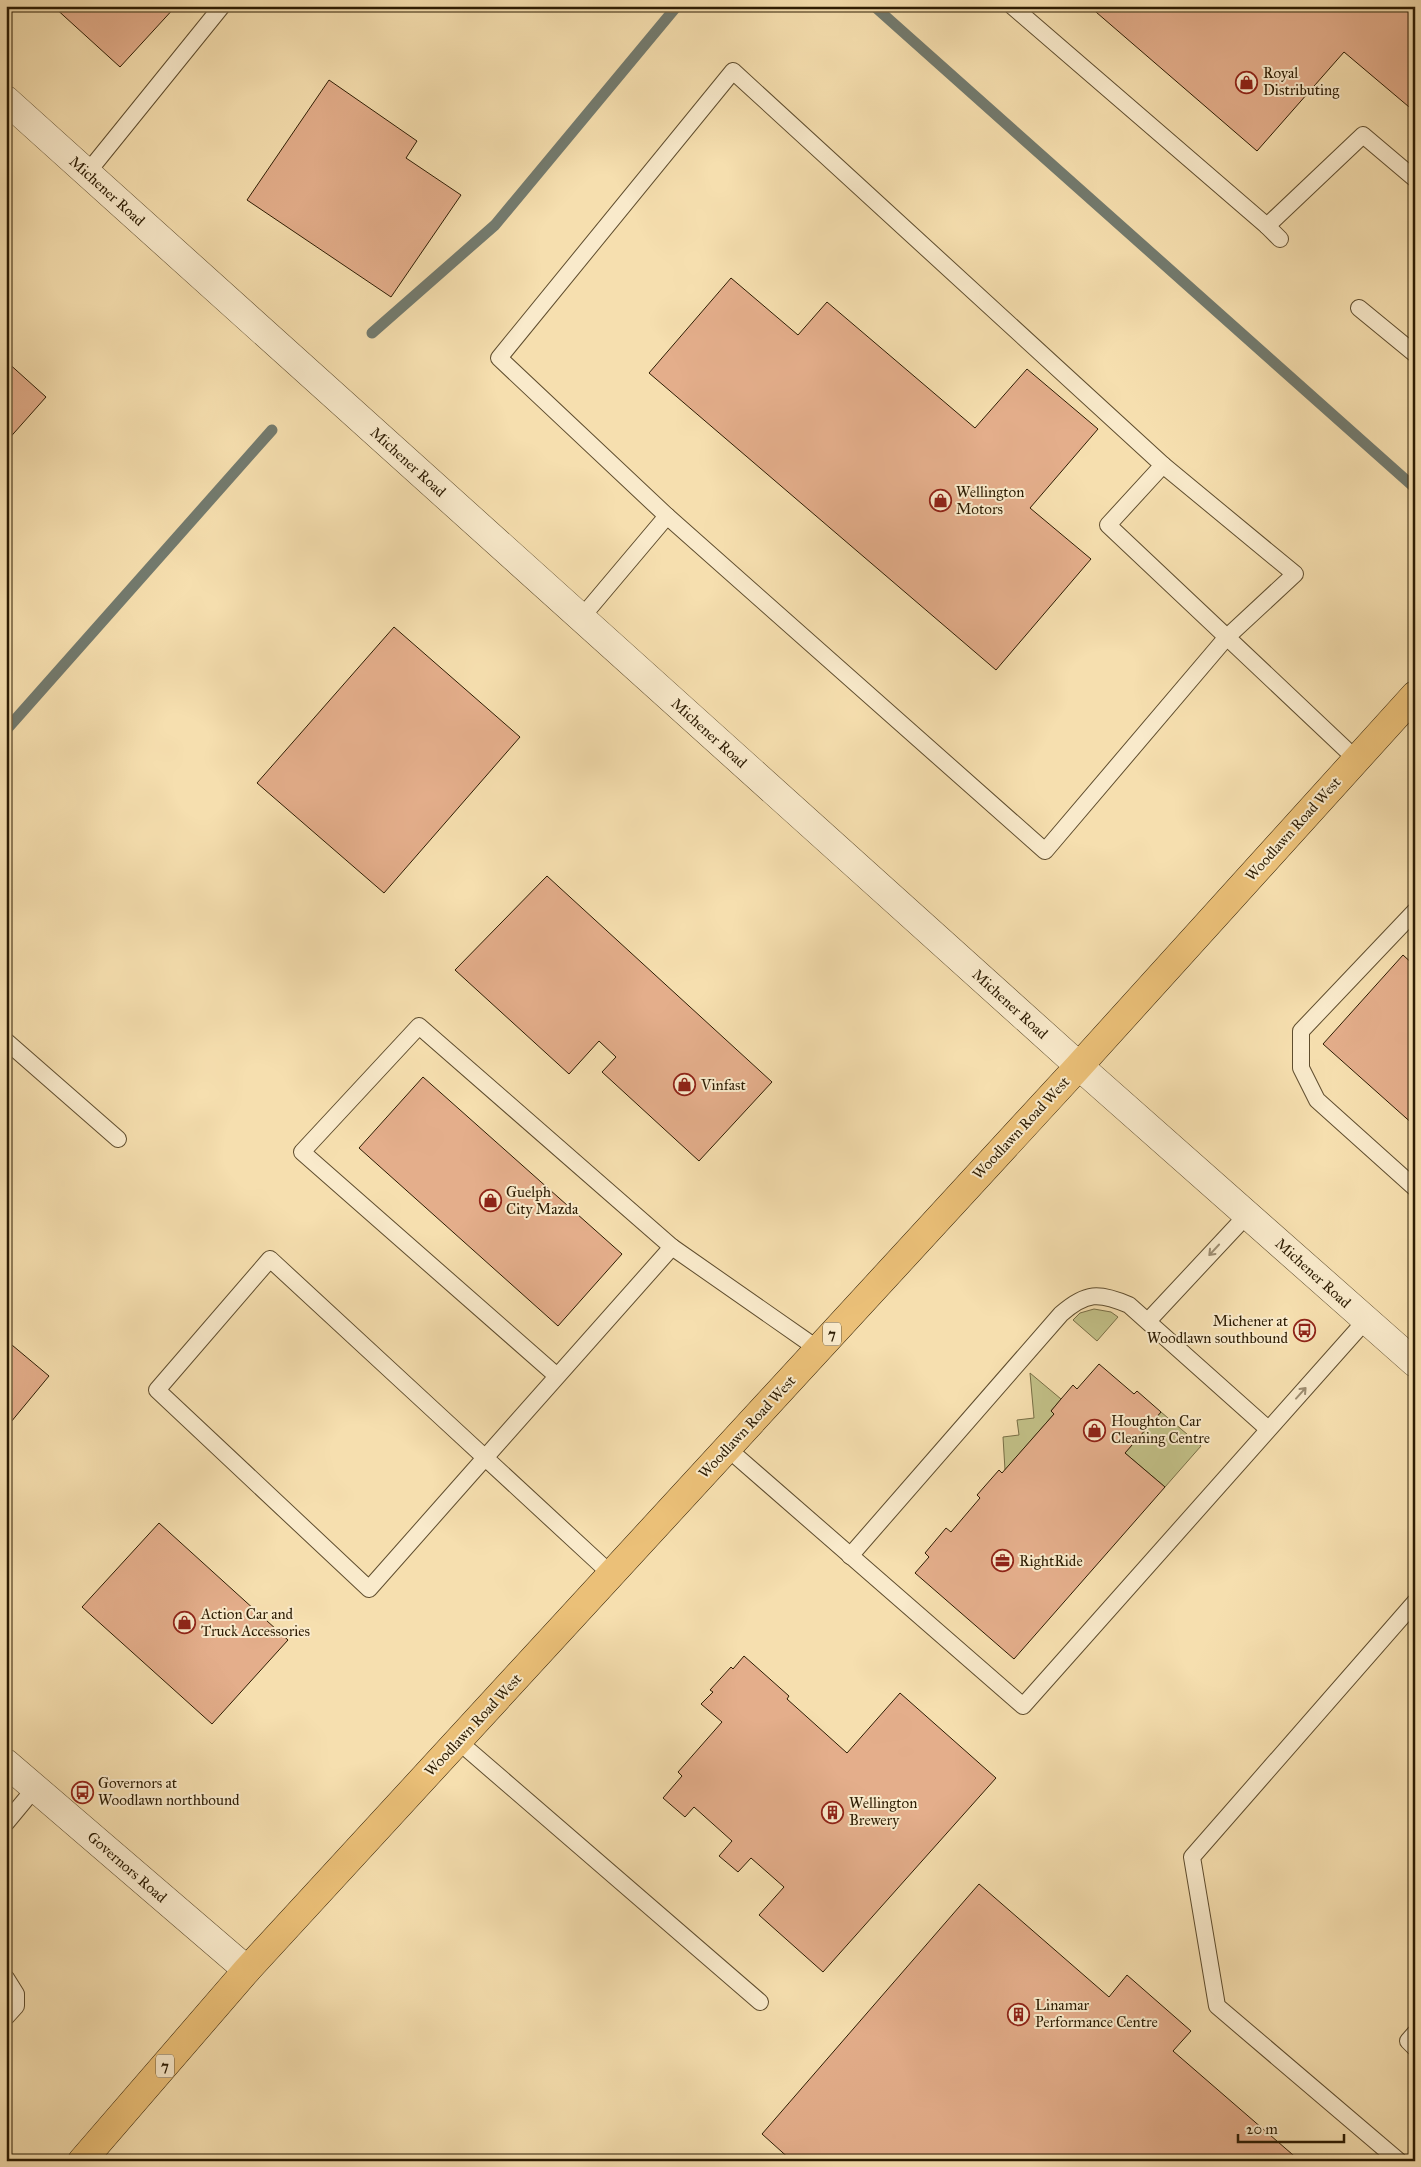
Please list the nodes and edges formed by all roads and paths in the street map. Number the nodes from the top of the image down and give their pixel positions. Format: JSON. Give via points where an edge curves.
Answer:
{"nodes":[{"id":1,"x":222,"y":6,"type":"edge"},
{"id":2,"x":1012,"y":6,"type":"edge"},
{"id":3,"x":6,"y":100,"type":"edge"},
{"id":4,"x":87,"y":173,"type":"junction"},
{"id":5,"x":1415,"y":179,"type":"edge"},
{"id":6,"x":1266,"y":226,"type":"junction"},
{"id":7,"x":1280,"y":239,"type":"dead end"},
{"id":8,"x":1359,"y":308,"type":"dead end"},
{"id":9,"x":1415,"y":354,"type":"edge"},
{"id":10,"x":1163,"y":465,"type":"junction"},
{"id":11,"x":667,"y":516,"type":"junction"},
{"id":12,"x":581,"y":618,"type":"junction"},
{"id":13,"x":1226,"y":638,"type":"junction"},
{"id":14,"x":1415,"y":695,"type":"edge"},
{"id":15,"x":1356,"y":759,"type":"junction"},
{"id":16,"x":1413,"y":916,"type":"edge"},
{"id":17,"x":6,"y":1041,"type":"edge"},
{"id":18,"x":1078,"y":1066,"type":"junction"},
{"id":19,"x":118,"y":1139,"type":"dead end"},
{"id":20,"x":1415,"y":1188,"type":"edge"},
{"id":21,"x":1247,"y":1215,"type":"junction"},
{"id":22,"x":672,"y":1247,"type":"junction"},
{"id":23,"x":1366,"y":1320,"type":"junction"},
{"id":24,"x":1148,"y":1321,"type":"junction"},
{"id":25,"x":818,"y":1349,"type":"junction"},
{"id":26,"x":1415,"y":1363,"type":"edge"},
{"id":27,"x":556,"y":1376,"type":"junction"},
{"id":28,"x":1268,"y":1429,"type":"junction"},
{"id":29,"x":727,"y":1448,"type":"junction"},
{"id":30,"x":485,"y":1457,"type":"junction"},
{"id":31,"x":850,"y":1556,"type":"junction"},
{"id":32,"x":611,"y":1574,"type":"junction"},
{"id":33,"x":1415,"y":1602,"type":"edge"},
{"id":34,"x":458,"y":1741,"type":"junction"},
{"id":35,"x":6,"y":1763,"type":"edge"},
{"id":36,"x":35,"y":1788,"type":"junction"},
{"id":37,"x":6,"y":1823,"type":"edge"},
{"id":38,"x":247,"y":1970,"type":"junction"},
{"id":39,"x":6,"y":1978,"type":"edge"},
{"id":40,"x":760,"y":2002,"type":"dead end"},
{"id":41,"x":6,"y":2017,"type":"edge"},
{"id":42,"x":1415,"y":2033,"type":"edge"},
{"id":43,"x":1415,"y":2048,"type":"edge"},
{"id":44,"x":82,"y":2161,"type":"edge"},
{"id":45,"x":1398,"y":2161,"type":"edge"}],
"edges":[{"from":1,"to":4,"type":"lane"},
{"from":2,"to":6,"type":"lane"},
{"from":3,"to":4,"type":"street","name":"Michener Road"},
{"from":4,"to":12,"type":"street","name":"Michener Road"},
{"from":5,"to":6,"type":"lane","via":[[1362,135]]},
{"from":6,"to":7,"type":"lane"},
{"from":8,"to":9,"type":"lane"},
{"from":10,"to":11,"type":"lane","via":[[734,71],[499,358]]},
{"from":10,"to":13,"type":"lane","via":[[1108,525]]},
{"from":10,"to":13,"type":"lane","via":[[1295,574]]},
{"from":11,"to":12,"type":"lane"},
{"from":11,"to":13,"type":"lane","via":[[1045,851]]},
{"from":12,"to":18,"type":"street","name":"Michener Road"},
{"from":13,"to":15,"type":"lane"},
{"from":14,"to":15,"type":"main road","name":"Woodlawn Road West","number":"7"},
{"from":15,"to":18,"type":"main road","name":"Woodlawn Road West","number":"7"},
{"from":16,"to":20,"type":"lane","via":[[1301,1030],[1301,1068],[1317,1100]]},
{"from":17,"to":19,"type":"lane"},
{"from":18,"to":21,"type":"street","name":"Michener Road"},
{"from":18,"to":25,"type":"main road","name":"Woodlawn Road West","number":"7"},
{"from":21,"to":23,"type":"street","name":"Michener Road"},
{"from":21,"to":24,"type":"lane","one_way":true},
{"from":22,"to":25,"type":"lane"},
{"from":22,"to":27,"type":"lane"},
{"from":22,"to":27,"type":"lane","via":[[419,1026],[302,1152]]},
{"from":23,"to":26,"type":"street","name":"Michener Road"},
{"from":28,"to":23,"type":"lane","one_way":true},
{"from":24,"to":28,"type":"lane"},
{"from":24,"to":31,"type":"lane","via":[[1129,1305],[1112,1298],[1094,1295],[1076,1301],[1061,1314]]},
{"from":25,"to":29,"type":"main road","name":"Woodlawn Road West","number":"7"},
{"from":27,"to":30,"type":"lane"},
{"from":28,"to":31,"type":"lane","via":[[1023,1706]]},
{"from":29,"to":31,"type":"lane"},
{"from":29,"to":32,"type":"main road","name":"Woodlawn Road West","number":"7"},
{"from":30,"to":30,"type":"lane","via":[[270,1259],[157,1390],[369,1589]]},
{"from":30,"to":32,"type":"lane"},
{"from":32,"to":34,"type":"main road","name":"Woodlawn Road West","number":"7"},
{"from":33,"to":45,"type":"lane","via":[[1192,1857],[1218,2006]]},
{"from":34,"to":38,"type":"main road","name":"Woodlawn Road West","number":"7"},
{"from":34,"to":40,"type":"lane"},
{"from":35,"to":36,"type":"street","name":"Governors Road"},
{"from":36,"to":37,"type":"lane"},
{"from":36,"to":38,"type":"street","name":"Governors Road"},
{"from":38,"to":44,"type":"main road","name":"Woodlawn Road West","number":"7"},
{"from":39,"to":41,"type":"lane","via":[[16,1994],[16,2006]]},
{"from":42,"to":43,"type":"lane","via":[[1408,2041]]}]}
